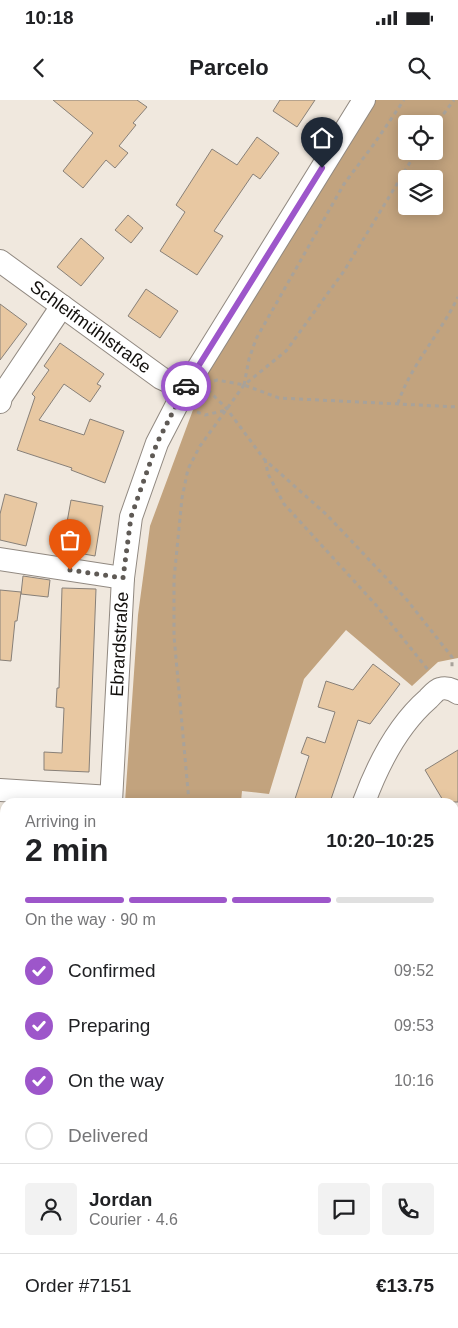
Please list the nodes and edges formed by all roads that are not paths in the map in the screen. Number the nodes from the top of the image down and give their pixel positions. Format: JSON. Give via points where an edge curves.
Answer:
{"nodes":[{"id":1,"x":364,"y":100,"type":"edge"},
{"id":2,"x":0,"y":261,"type":"edge"},
{"id":3,"x":62,"y":306,"type":"junction"},
{"id":4,"x":180,"y":396,"type":"junction"},
{"id":5,"x":0,"y":402,"type":"edge"},
{"id":6,"x":0,"y":560,"type":"edge"},
{"id":7,"x":123,"y":578,"type":"junction"},
{"id":8,"x":455,"y":691,"type":"edge"},
{"id":9,"x":0,"y":790,"type":"edge"},
{"id":10,"x":89,"y":798,"type":"edge"},
{"id":11,"x":111,"y":798,"type":"edge"},
{"id":12,"x":365,"y":798,"type":"edge"}],
"edges":[{"from":1,"to":4,"type":"street","name":"Ebrardstraße"},
{"from":2,"to":3,"type":"street","name":"Schleifmühlstraße"},
{"from":3,"to":4,"type":"street","name":"Schleifmühlstraße","via":[[161,378]]},
{"from":3,"to":5,"type":"street"},
{"from":4,"to":7,"type":"street","name":"Ebrardstraße","via":[[157,443],[131,517]]},
{"from":6,"to":7,"type":"street"},
{"from":7,"to":11,"type":"street","name":"Ebrardstraße"},
{"from":8,"to":12,"type":"street","via":[[439,689],[419,706],[392,740]]},
{"from":9,"to":10,"type":"street"}]}
